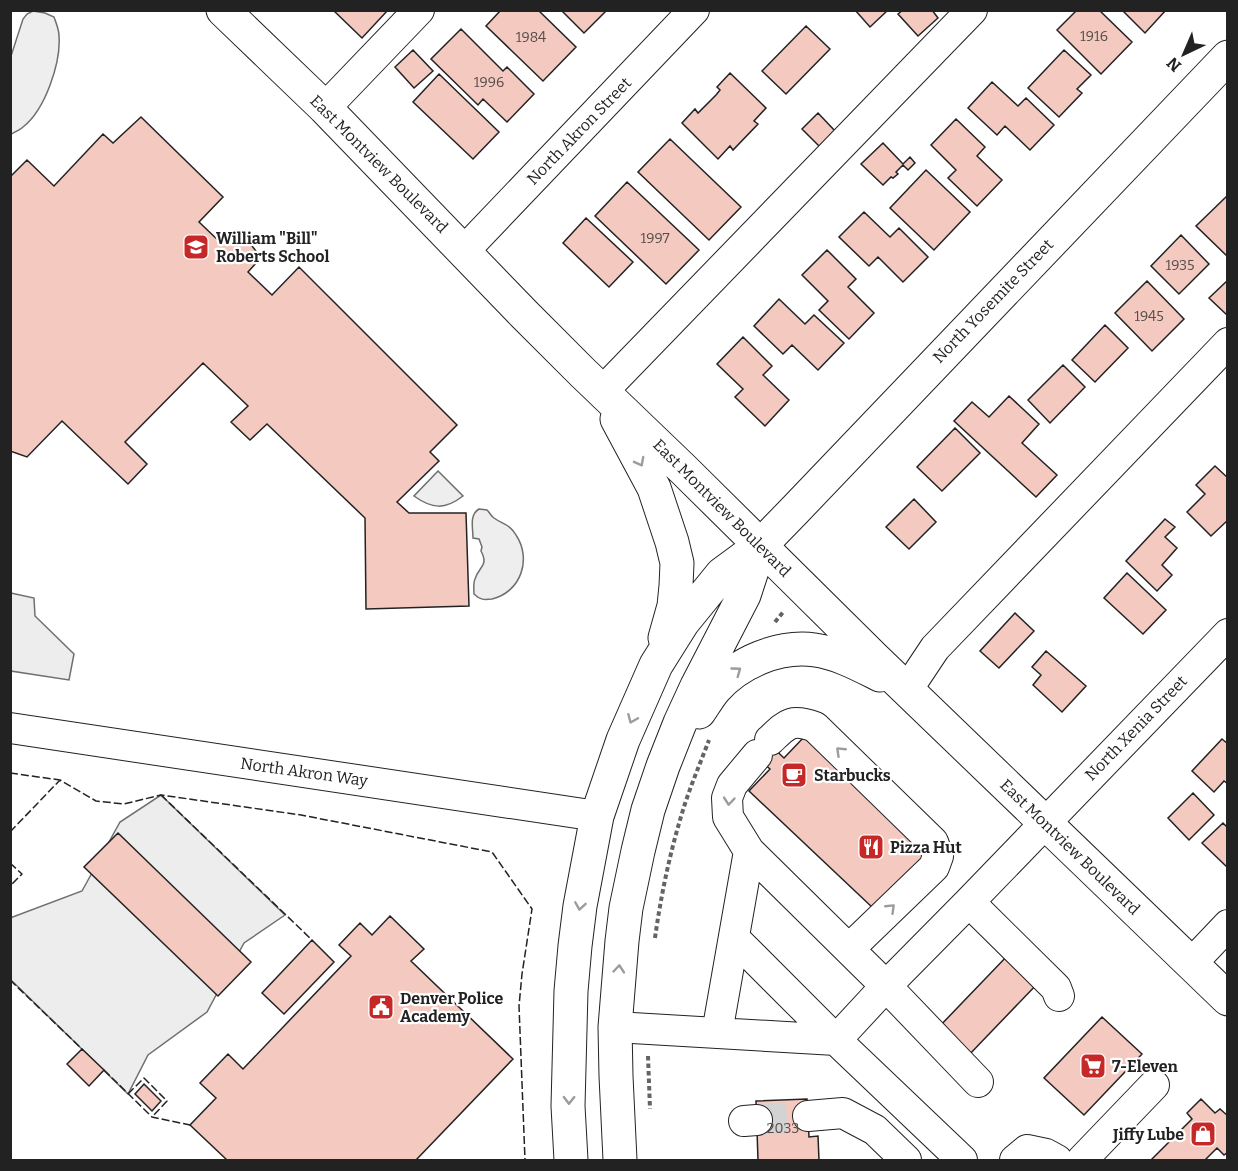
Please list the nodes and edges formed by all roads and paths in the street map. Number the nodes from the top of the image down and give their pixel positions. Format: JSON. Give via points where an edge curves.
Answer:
{"nodes":[{"id":1,"x":223,"y":10,"type":"edge"},
{"id":2,"x":419,"y":10,"type":"edge"},
{"id":3,"x":694,"y":10,"type":"edge"},
{"id":4,"x":972,"y":10,"type":"edge"},
{"id":5,"x":1227,"y":57,"type":"edge"},
{"id":6,"x":325,"y":108,"type":"junction"},
{"id":7,"x":464,"y":251,"type":"junction"},
{"id":8,"x":1227,"y":343,"type":"edge"},
{"id":9,"x":602,"y":392,"type":"junction"},
{"id":10,"x":760,"y":546,"type":"junction"},
{"id":11,"x":784,"y":611,"type":"dead end"},
{"id":12,"x":768,"y":620,"type":"dead end"},
{"id":13,"x":1227,"y":634,"type":"edge"},
{"id":14,"x":656,"y":665,"type":"junction"},
{"id":15,"x":907,"y":690,"type":"junction"},
{"id":16,"x":10,"y":728,"type":"edge"},
{"id":17,"x":710,"y":738,"type":"dead end"},
{"id":18,"x":663,"y":766,"type":"junction"},
{"id":19,"x":597,"y":816,"type":"junction"},
{"id":20,"x":1045,"y":823,"type":"junction"},
{"id":21,"x":749,"y":850,"type":"junction"},
{"id":22,"x":969,"y":902,"type":"junction"},
{"id":23,"x":1227,"y":925,"type":"edge"},
{"id":24,"x":734,"y":938,"type":"junction"},
{"id":25,"x":654,"y":947,"type":"dead end"},
{"id":26,"x":849,"y":949,"type":"junction"},
{"id":27,"x":1191,"y":964,"type":"junction"},
{"id":28,"x":886,"y":986,"type":"junction"},
{"id":29,"x":1059,"y":996,"type":"dead end"},
{"id":30,"x":1227,"y":999,"type":"edge"},
{"id":31,"x":615,"y":1027,"type":"junction"},
{"id":32,"x":717,"y":1033,"type":"junction"},
{"id":33,"x":836,"y":1040,"type":"junction"},
{"id":34,"x":978,"y":1082,"type":"dead end"},
{"id":35,"x":1154,"y":1085,"type":"dead end"},
{"id":36,"x":808,"y":1116,"type":"tunnel mouth"},
{"id":37,"x":571,"y":1161,"type":"edge"},
{"id":38,"x":621,"y":1161,"type":"edge"},
{"id":39,"x":906,"y":1161,"type":"edge"},
{"id":40,"x":962,"y":1161,"type":"edge"},
{"id":41,"x":1015,"y":1161,"type":"edge"},
{"id":42,"x":1057,"y":1161,"type":"edge"},
{"id":43,"x":1082,"y":1161,"type":"edge"}],
"edges":[{"from":1,"to":6,"type":"main road","name":"East Montview Boulevard"},
{"from":2,"to":6,"type":"street"},
{"from":3,"to":7,"type":"street","name":"North Akron Street"},
{"from":4,"to":9,"type":"street"},
{"from":5,"to":10,"type":"main road","name":"North Yosemite Street"},
{"from":6,"to":7,"type":"main road","name":"East Montview Boulevard"},
{"from":7,"to":9,"type":"main road","name":"East Montview Boulevard"},
{"from":8,"to":15,"type":"street","via":[[935,648]]},
{"from":9,"to":10,"type":"main road","name":"East Montview Boulevard"},
{"from":9,"to":14,"type":"main road","one_way":true,"via":[[654,488],[677,563],[674,606]]},
{"from":10,"to":14,"type":"main road","via":[[729,568],[710,588],[682,622]]},
{"from":10,"to":15,"type":"main road","name":"East Montview Boulevard"},
{"from":10,"to":18,"type":"main road","via":[[744,595],[697,687]]},
{"from":11,"to":12,"type":"path","via":[[772,625]]},
{"from":13,"to":20,"type":"street","name":"North Xenia Street"},
{"from":14,"to":19,"type":"main road","one_way":true,"via":[[623,740]]},
{"from":18,"to":15,"type":"main road","one_way":true,"via":[[715,690],[746,664],[776,652],[816,650],[834,655]]},
{"from":15,"to":20,"type":"main road","name":"East Montview Boulevard"},
{"from":16,"to":19,"type":"street","name":"North Akron Way"},
{"from":17,"to":25,"type":"path","via":[[673,846]]},
{"from":31,"to":18,"type":"main road","one_way":true,"via":[[626,909],[648,810]]},
{"from":19,"to":37,"type":"main road","one_way":true,"via":[[573,968],[568,1106]]},
{"from":20,"to":22,"type":"street","name":"North Xenia Street"},
{"from":20,"to":27,"type":"main road","name":"East Montview Boulevard"},
{"from":21,"to":24,"type":"street"},
{"from":21,"to":26,"type":"street"},
{"from":26,"to":21,"type":"street","one_way":true,"via":[[934,867],[938,856],[933,842],[815,727],[802,722],[787,724],[732,785],[727,798],[729,817]]},
{"from":22,"to":28,"type":"street","name":"North Xenia Street"},
{"from":22,"to":29,"type":"street","via":[[1056,988]]},
{"from":23,"to":27,"type":"street"},
{"from":24,"to":32,"type":"street"},
{"from":24,"to":33,"type":"street"},
{"from":26,"to":28,"type":"street"},
{"from":27,"to":30,"type":"main road","name":"East Montview Boulevard"},
{"from":28,"to":33,"type":"street","name":"North Xenia Street"},
{"from":28,"to":34,"type":"street"},
{"from":31,"to":32,"type":"street"},
{"from":31,"to":38,"type":"main road"},
{"from":32,"to":33,"type":"street"},
{"from":33,"to":40,"type":"street"},
{"from":35,"to":43,"type":"street"},
{"from":36,"to":39,"type":"street","via":[[843,1113],[875,1130]]},
{"from":41,"to":42,"type":"street","via":[[1027,1150]]}]}
